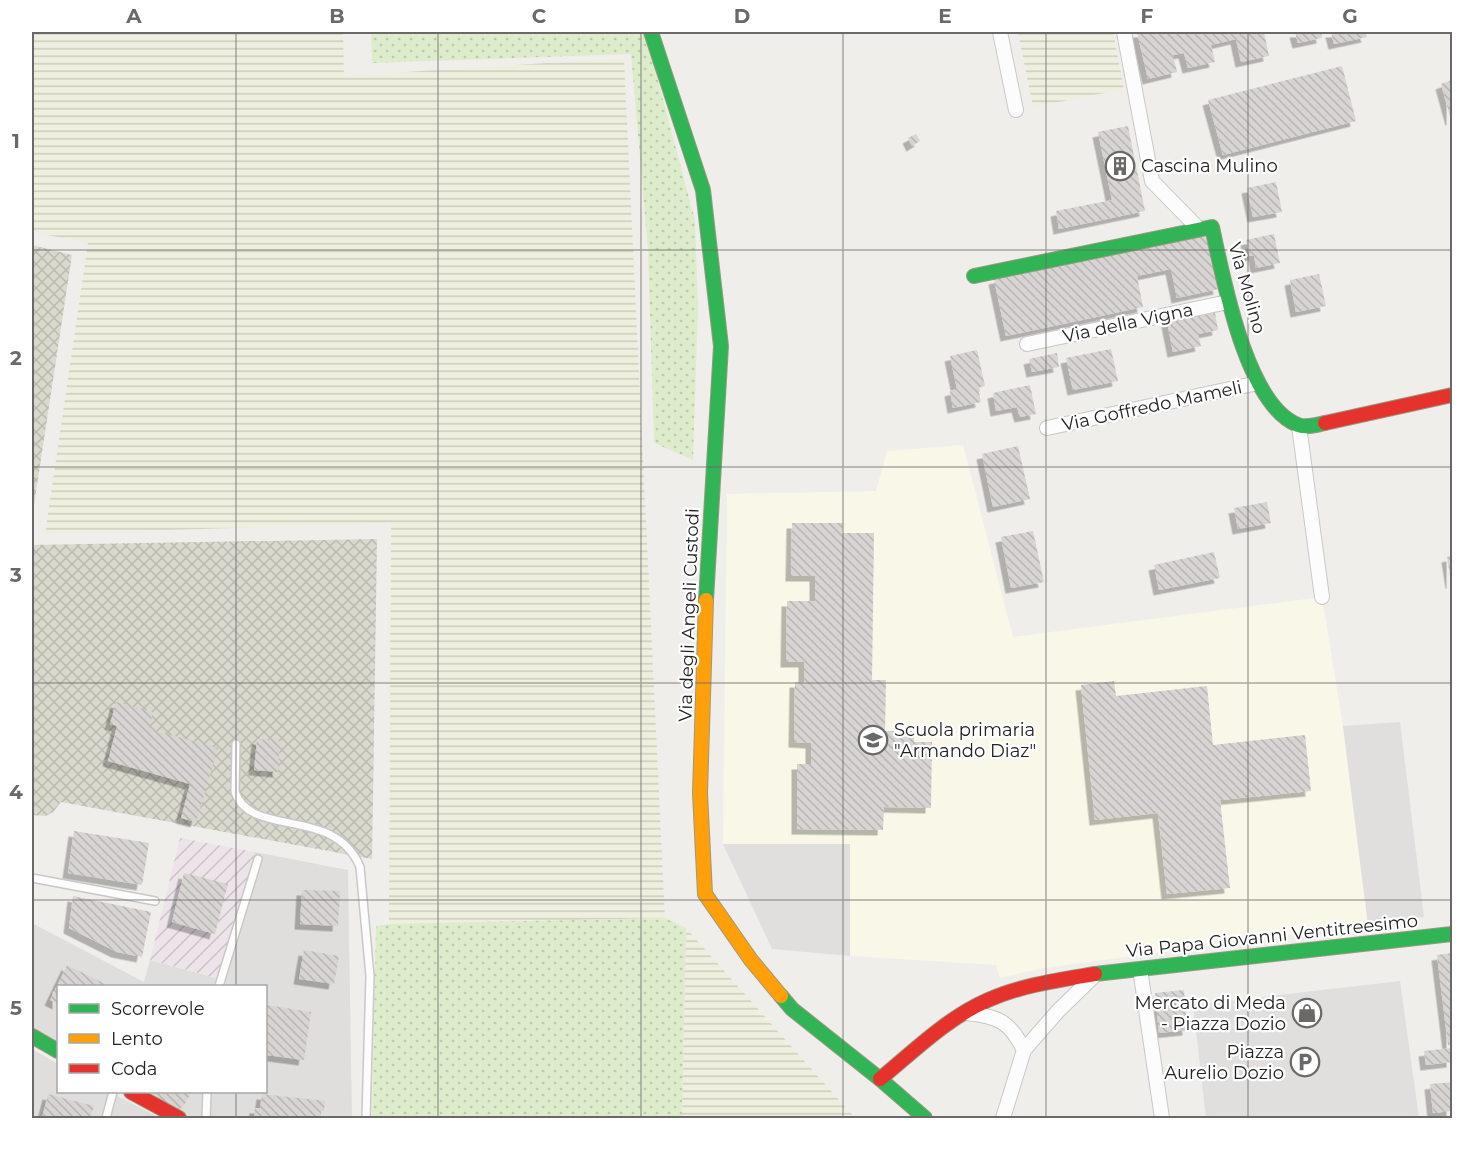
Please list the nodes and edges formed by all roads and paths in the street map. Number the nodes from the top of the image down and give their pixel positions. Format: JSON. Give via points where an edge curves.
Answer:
{"nodes":[{"id":1,"x":651,"y":32,"type":"edge"},
{"id":2,"x":1000,"y":32,"type":"edge"},
{"id":3,"x":1124,"y":32,"type":"edge"},
{"id":4,"x":1016,"y":110,"type":"dead end"},
{"id":5,"x":1199,"y":229,"type":"junction"},
{"id":6,"x":974,"y":276,"type":"dead end"},
{"id":7,"x":1228,"y":302,"type":"junction"},
{"id":8,"x":1027,"y":344,"type":"dead end"},
{"id":9,"x":1258,"y":383,"type":"junction"},
{"id":10,"x":1452,"y":395,"type":"edge"},
{"id":11,"x":1299,"y":426,"type":"junction"},
{"id":12,"x":1047,"y":428,"type":"dead end"},
{"id":13,"x":1322,"y":597,"type":"dead end"},
{"id":14,"x":236,"y":744,"type":"dead end"},
{"id":15,"x":258,"y":859,"type":"dead end"},
{"id":16,"x":32,"y":878,"type":"edge"},
{"id":17,"x":155,"y":901,"type":"dead end"},
{"id":18,"x":1452,"y":934,"type":"edge"},
{"id":19,"x":1140,"y":969,"type":"junction"},
{"id":20,"x":1096,"y":974,"type":"junction"},
{"id":21,"x":220,"y":985,"type":"edge"},
{"id":22,"x":966,"y":1013,"type":"junction"},
{"id":23,"x":32,"y":1036,"type":"edge"},
{"id":24,"x":57,"y":1050,"type":"edge"},
{"id":25,"x":1024,"y":1050,"type":"junction"},
{"id":26,"x":880,"y":1079,"type":"junction"},
{"id":27,"x":113,"y":1093,"type":"edge"},
{"id":28,"x":133,"y":1093,"type":"edge"},
{"id":29,"x":207,"y":1093,"type":"edge"},
{"id":30,"x":1001,"y":1116,"type":"edge"},
{"id":31,"x":105,"y":1119,"type":"edge"},
{"id":32,"x":179,"y":1119,"type":"edge"},
{"id":33,"x":206,"y":1119,"type":"edge"},
{"id":34,"x":366,"y":1119,"type":"edge"},
{"id":35,"x":925,"y":1119,"type":"edge"},
{"id":36,"x":1162,"y":1119,"type":"edge"}],
"edges":[{"from":1,"to":26,"type":"street","name":"Via degli Angeli Custodi","via":[[703,190],[722,346],[708,552],[700,782],[705,894],[751,960],[792,1009]]},
{"from":2,"to":4,"type":"street"},
{"from":3,"to":5,"type":"street","via":[[1152,182]]},
{"from":5,"to":6,"type":"street"},
{"from":5,"to":7,"type":"street","name":"Via Molino","via":[[1212,227]]},
{"from":7,"to":8,"type":"street","name":"Via della Vigna"},
{"from":7,"to":9,"type":"street","name":"Via Molino"},
{"from":9,"to":11,"type":"street","name":"Via Molino","via":[[1278,413]]},
{"from":9,"to":12,"type":"street","name":"Via Goffredo Mameli"},
{"from":10,"to":11,"type":"street"},
{"from":11,"to":13,"type":"street"},
{"from":14,"to":34,"type":"lane","via":[[235,792],[246,811],[325,831],[344,843],[360,867],[370,976]]},
{"from":15,"to":21,"type":"lane"},
{"from":16,"to":17,"type":"lane"},
{"from":18,"to":19,"type":"street","name":"Via Papa Giovanni Ventitreesimo"},
{"from":19,"to":20,"type":"street","name":"Via Papa Giovanni Ventitreesimo"},
{"from":19,"to":36,"type":"street"},
{"from":20,"to":22,"type":"street","name":"Via Papa Giovanni Ventitreesimo","via":[[1038,983],[987,1000]]},
{"from":20,"to":25,"type":"street"},
{"from":22,"to":25,"type":"street","via":[[1000,1020],[1016,1033]]},
{"from":22,"to":26,"type":"street","name":"Via Papa Giovanni Ventitreesimo"},
{"from":23,"to":24,"type":"street"},
{"from":25,"to":30,"type":"street"},
{"from":26,"to":35,"type":"street","name":"Via degli Angeli Custodi"},
{"from":27,"to":31,"type":"lane"},
{"from":28,"to":32,"type":"street"},
{"from":29,"to":33,"type":"lane"}]}
